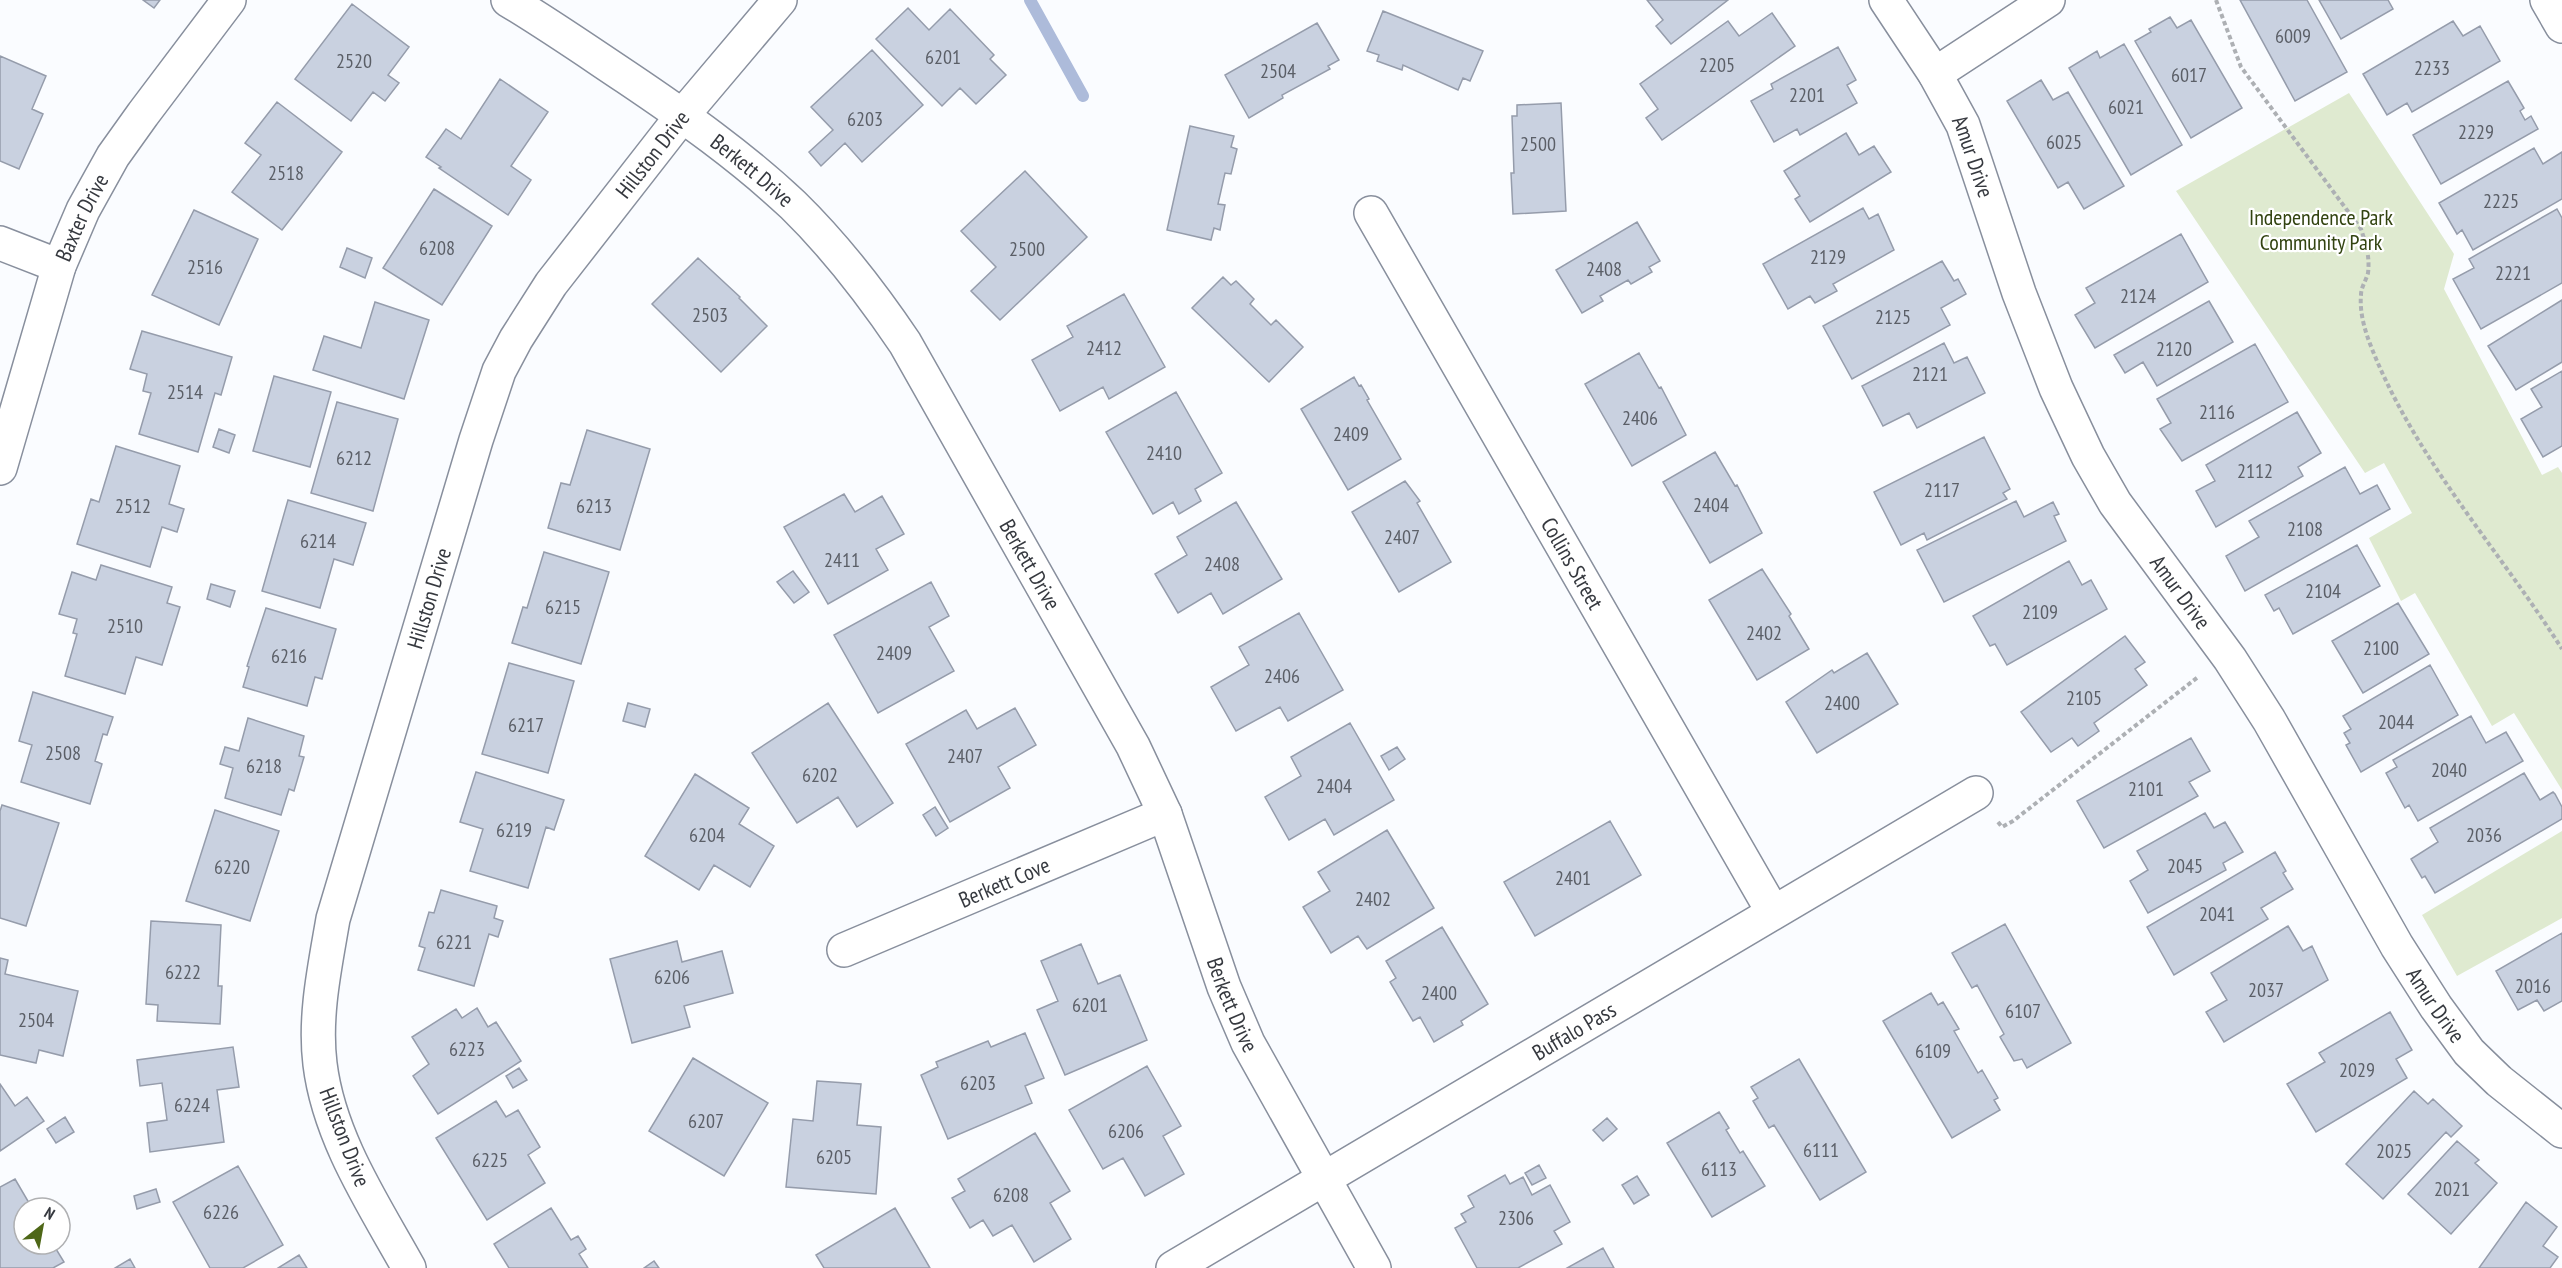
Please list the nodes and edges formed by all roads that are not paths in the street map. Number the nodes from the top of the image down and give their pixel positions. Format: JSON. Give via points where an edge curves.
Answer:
{"nodes":[{"id":1,"x":229,"y":0,"type":"edge"},
{"id":2,"x":508,"y":0,"type":"edge"},
{"id":3,"x":780,"y":0,"type":"edge"},
{"id":4,"x":1886,"y":0,"type":"edge"},
{"id":5,"x":2048,"y":0,"type":"edge"},
{"id":6,"x":2547,"y":0,"type":"edge"},
{"id":7,"x":2562,"y":26,"type":"edge"},
{"id":8,"x":1935,"y":74,"type":"junction"},
{"id":9,"x":682,"y":116,"type":"junction"},
{"id":10,"x":1371,"y":213,"type":"dead end"},
{"id":11,"x":0,"y":243,"type":"edge"},
{"id":12,"x":59,"y":266,"type":"junction"},
{"id":13,"x":0,"y":468,"type":"edge"},
{"id":14,"x":1976,"y":793,"type":"dead end"},
{"id":15,"x":1165,"y":814,"type":"junction"},
{"id":16,"x":1773,"y":912,"type":"junction"},
{"id":17,"x":844,"y":950,"type":"dead end"},
{"id":18,"x":2562,"y":1131,"type":"edge"},
{"id":19,"x":1324,"y":1178,"type":"junction"},
{"id":20,"x":410,"y":1268,"type":"edge"},
{"id":21,"x":1173,"y":1268,"type":"edge"},
{"id":22,"x":1374,"y":1268,"type":"edge"}],
"edges":[{"from":1,"to":12,"type":"street","name":"Baxter Drive","via":[[113,156],[83,210]]},
{"from":2,"to":9,"type":"street","name":"Berkett Drive"},
{"from":3,"to":9,"type":"street","name":"Hillston Drive"},
{"from":4,"to":8,"type":"street","name":"Amur Drive"},
{"from":5,"to":8,"type":"street"},
{"from":6,"to":7,"type":"street"},
{"from":8,"to":18,"type":"street","name":"Amur Drive","via":[[1963,125],[2019,293],[2056,388],[2115,502],[2230,659],[2269,720],[2397,946],[2436,1007],[2469,1052]]},
{"from":9,"to":15,"type":"street","name":"Berkett Drive","via":[[792,205],[841,256],[884,311],[935,394],[1127,736]]},
{"from":9,"to":20,"type":"street","name":"Hillston Drive","via":[[551,284],[500,371],[333,919],[319,1024],[319,1063],[326,1099],[347,1154]]},
{"from":10,"to":16,"type":"street","name":"Collins Street"},
{"from":11,"to":12,"type":"street"},
{"from":12,"to":13,"type":"street","name":"Baxter Drive"},
{"from":14,"to":16,"type":"street","name":"Buffalo Pass"},
{"from":15,"to":17,"type":"street","name":"Berkett Cove"},
{"from":15,"to":19,"type":"street","name":"Berkett Drive","via":[[1224,987],[1248,1043]]},
{"from":16,"to":19,"type":"street","name":"Buffalo Pass"},
{"from":19,"to":21,"type":"street","name":"Buffalo Pass"},
{"from":19,"to":22,"type":"street","name":"Berkett Drive"}]}
